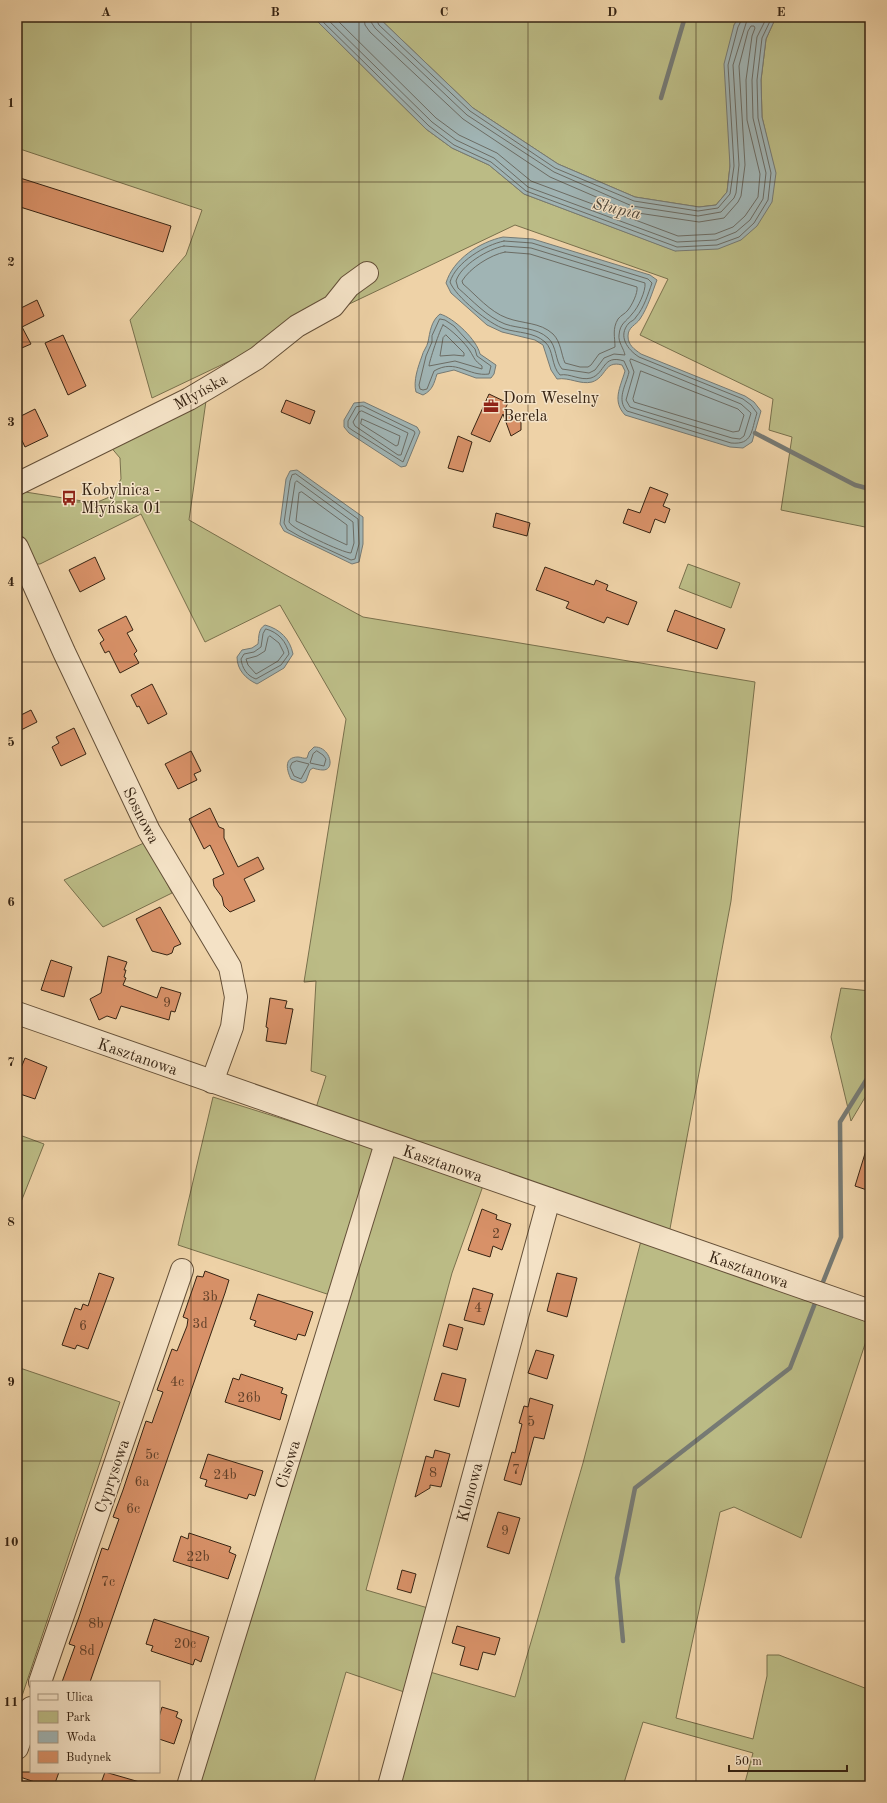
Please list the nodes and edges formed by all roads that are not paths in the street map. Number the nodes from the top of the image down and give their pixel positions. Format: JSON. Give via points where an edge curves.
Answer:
{"nodes":[{"id":1,"x":367,"y":273,"type":"dead end"},
{"id":2,"x":17,"y":484,"type":"edge"},
{"id":3,"x":17,"y":547,"type":"edge"},
{"id":4,"x":17,"y":1013,"type":"edge"},
{"id":5,"x":212,"y":1082,"type":"junction"},
{"id":6,"x":386,"y":1143,"type":"junction"},
{"id":7,"x":549,"y":1199,"type":"junction"},
{"id":8,"x":182,"y":1270,"type":"dead end"},
{"id":9,"x":870,"y":1311,"type":"edge"},
{"id":10,"x":40,"y":1681,"type":"edge"},
{"id":11,"x":30,"y":1711,"type":"edge"},
{"id":12,"x":17,"y":1748,"type":"edge"},
{"id":13,"x":188,"y":1786,"type":"edge"},
{"id":14,"x":389,"y":1786,"type":"edge"}],
"edges":[{"from":1,"to":2,"type":"street","name":"Młyńska","via":[[348,286],[333,306],[297,326],[257,358],[221,380],[189,399]]},
{"from":3,"to":5,"type":"street","name":"Sosnowa","via":[[149,831],[230,966],[236,997],[232,1026]]},
{"from":4,"to":5,"type":"street","name":"Kasztanowa"},
{"from":5,"to":6,"type":"street","name":"Kasztanowa"},
{"from":6,"to":7,"type":"street","name":"Kasztanowa"},
{"from":6,"to":13,"type":"street","name":"Cisowa"},
{"from":7,"to":9,"type":"street","name":"Kasztanowa"},
{"from":7,"to":14,"type":"street","name":"Klonowa"},
{"from":8,"to":10,"type":"street","name":"Cyprysowa"},
{"from":11,"to":12,"type":"street"}]}
